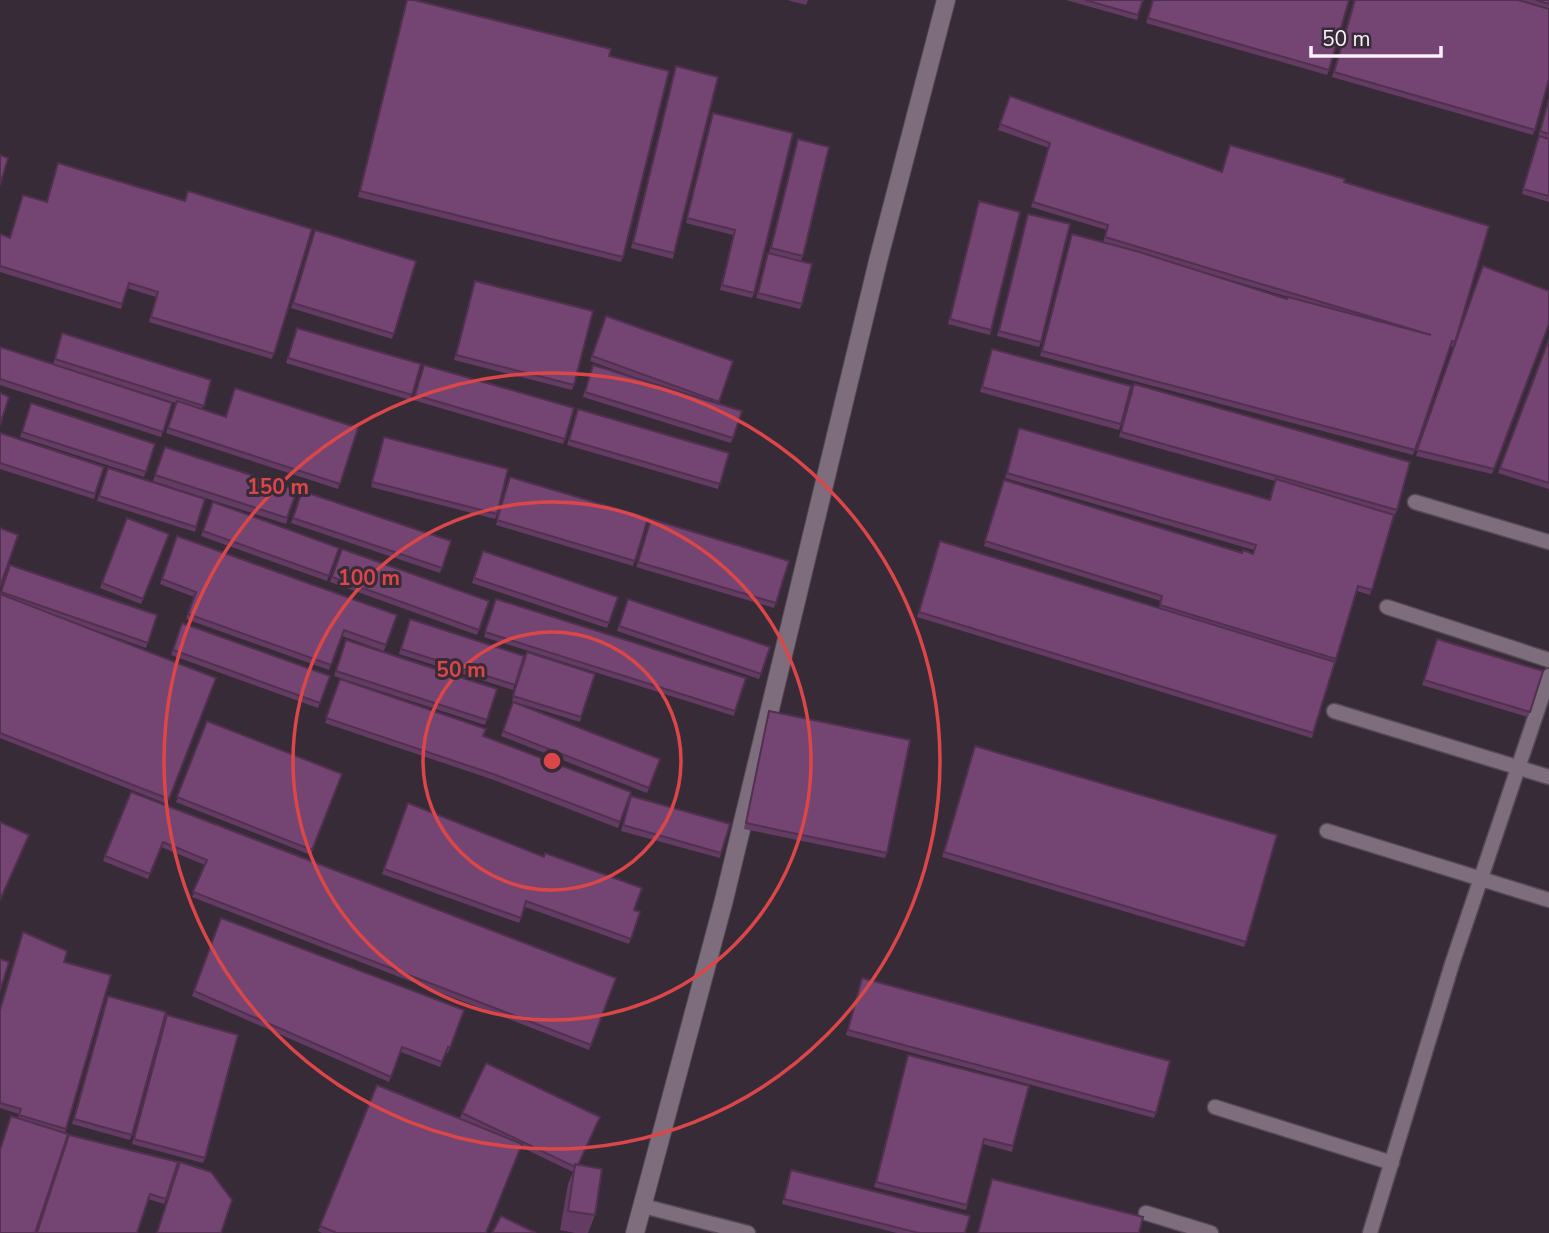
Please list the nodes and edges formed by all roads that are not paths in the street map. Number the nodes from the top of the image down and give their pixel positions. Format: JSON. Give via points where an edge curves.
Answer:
{"nodes":[{"id":1,"x":946,"y":0,"type":"edge"},
{"id":2,"x":1415,"y":502,"type":"dead end"},
{"id":3,"x":1549,"y":542,"type":"edge"},
{"id":4,"x":1387,"y":607,"type":"dead end"},
{"id":5,"x":1549,"y":660,"type":"edge"},
{"id":6,"x":1549,"y":676,"type":"edge"},
{"id":7,"x":1334,"y":711,"type":"dead end"},
{"id":8,"x":1517,"y":767,"type":"junction"},
{"id":9,"x":1549,"y":777,"type":"edge"},
{"id":10,"x":1327,"y":831,"type":"dead end"},
{"id":11,"x":1480,"y":879,"type":"junction"},
{"id":12,"x":1549,"y":900,"type":"edge"},
{"id":13,"x":1215,"y":1107,"type":"dead end"},
{"id":14,"x":1392,"y":1163,"type":"junction"},
{"id":15,"x":643,"y":1206,"type":"junction"},
{"id":16,"x":1146,"y":1213,"type":"dead end"},
{"id":17,"x":635,"y":1233,"type":"edge"},
{"id":18,"x":748,"y":1233,"type":"edge"},
{"id":19,"x":1211,"y":1233,"type":"edge"},
{"id":20,"x":1370,"y":1233,"type":"edge"}],
"edges":[{"from":1,"to":15,"type":"street","via":[[796,593],[724,900]]},
{"from":2,"to":3,"type":"street"},
{"from":4,"to":5,"type":"street"},
{"from":6,"to":8,"type":"street"},
{"from":7,"to":8,"type":"street"},
{"from":8,"to":9,"type":"street"},
{"from":8,"to":11,"type":"street"},
{"from":10,"to":11,"type":"street"},
{"from":11,"to":12,"type":"street"},
{"from":11,"to":14,"type":"street"},
{"from":13,"to":14,"type":"street"},
{"from":14,"to":20,"type":"street"},
{"from":15,"to":17,"type":"street"},
{"from":15,"to":18,"type":"street"},
{"from":16,"to":19,"type":"street"}]}
